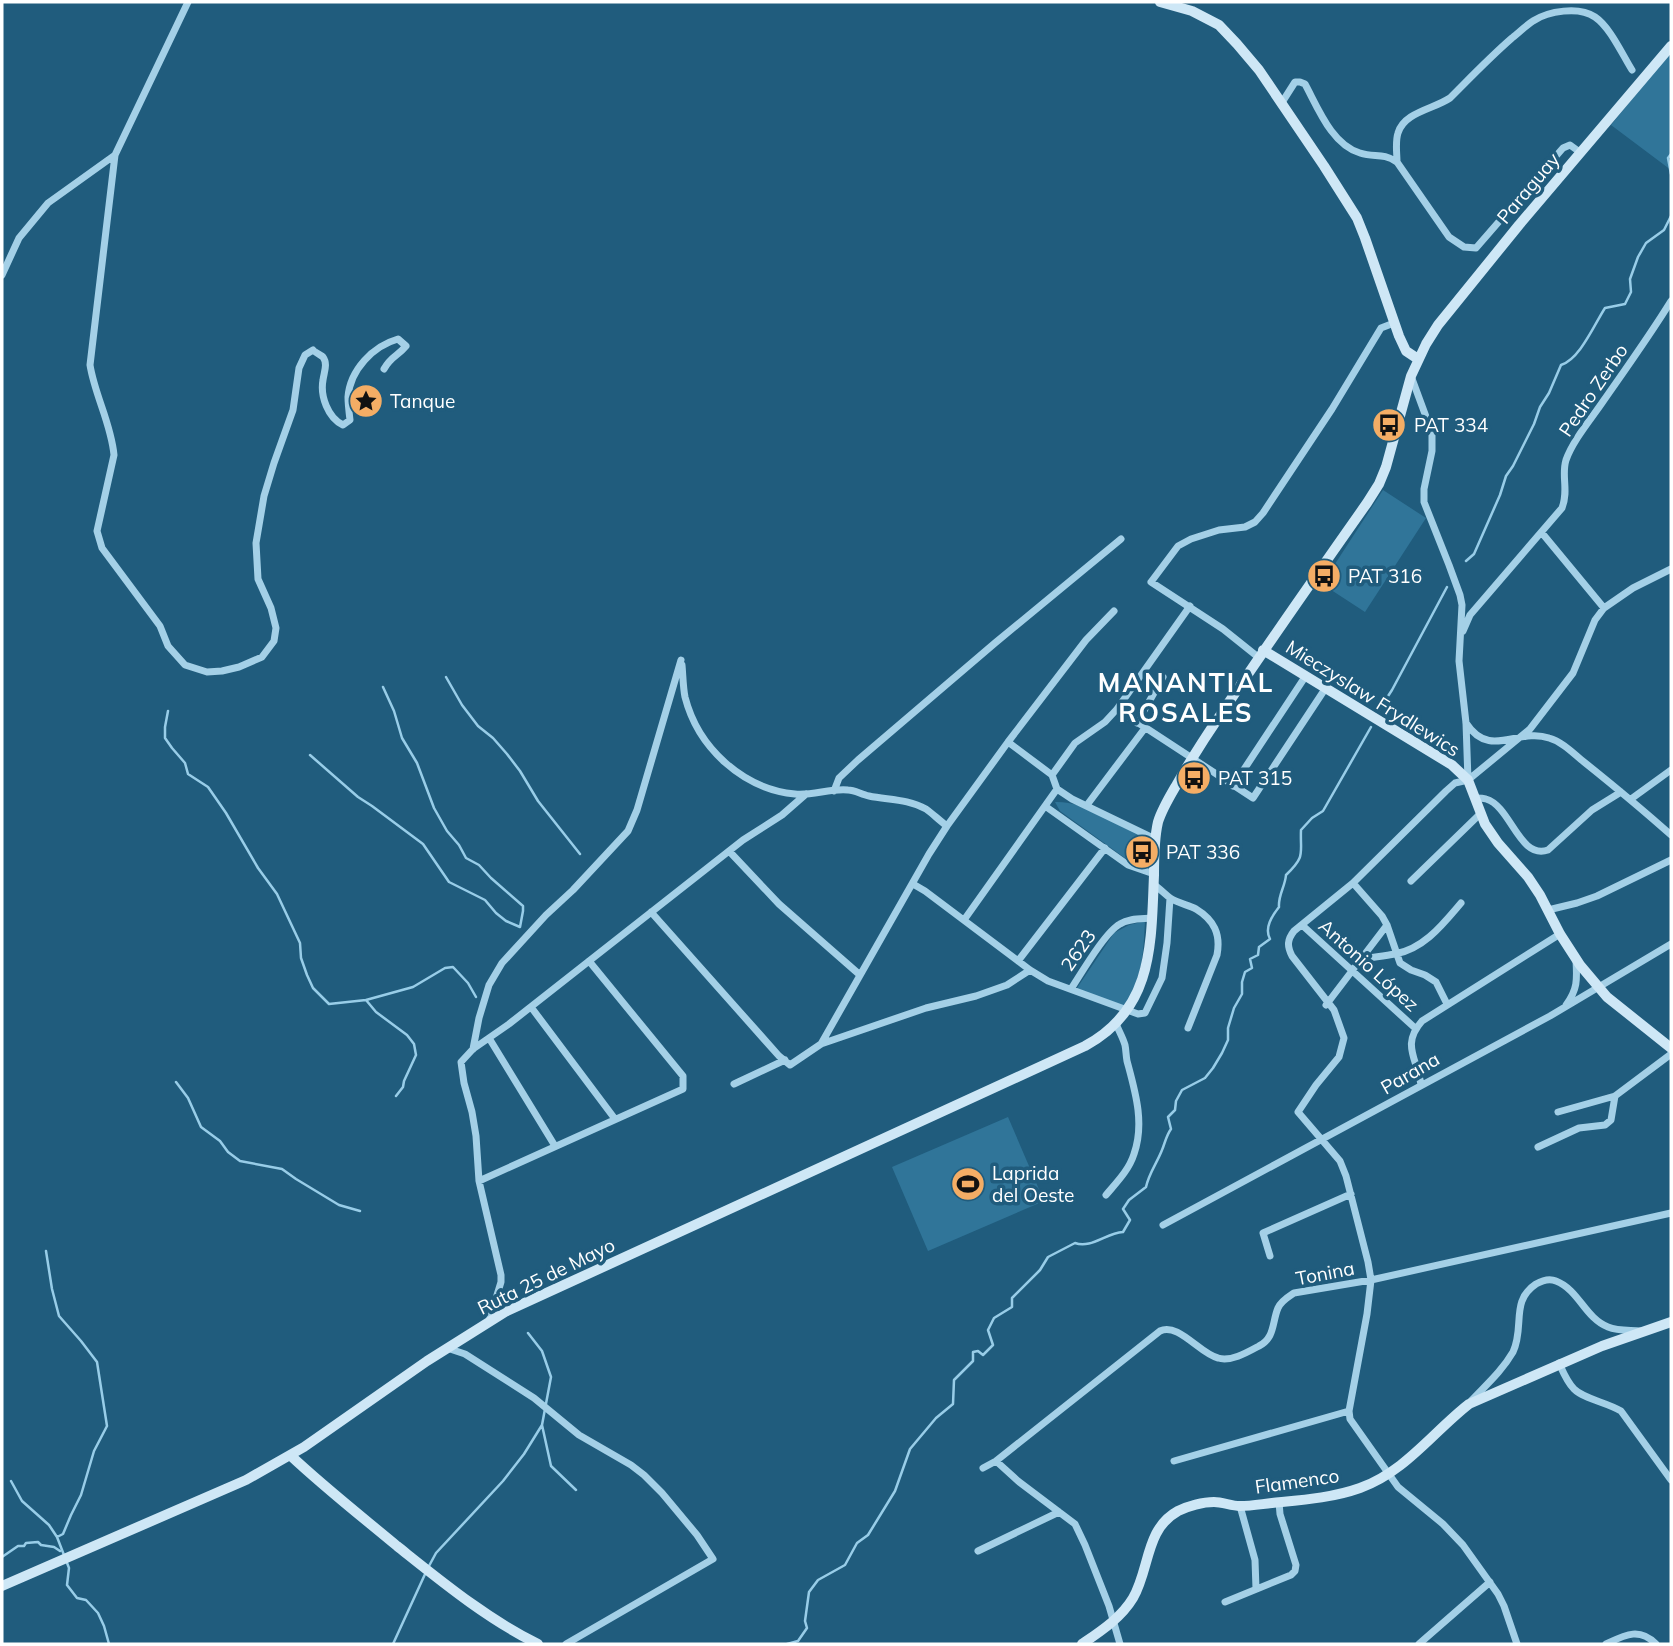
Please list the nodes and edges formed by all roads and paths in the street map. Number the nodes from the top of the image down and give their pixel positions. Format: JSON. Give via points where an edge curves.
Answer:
{"nodes":[{"id":1,"x":188,"y":2,"type":"edge"},
{"id":2,"x":1160,"y":2,"type":"edge"},
{"id":3,"x":1671,"y":46,"type":"edge"},
{"id":4,"x":1632,"y":69,"type":"dead end"},
{"id":5,"x":1281,"y":104,"type":"junction"},
{"id":6,"x":1581,"y":153,"type":"junction"},
{"id":7,"x":115,"y":155,"type":"junction"},
{"id":8,"x":1397,"y":162,"type":"junction"},
{"id":9,"x":2,"y":275,"type":"edge"},
{"id":10,"x":1671,"y":300,"type":"edge"},
{"id":11,"x":1394,"y":323,"type":"junction"},
{"id":12,"x":1418,"y":359,"type":"junction"},
{"id":13,"x":384,"y":369,"type":"dead end"},
{"id":14,"x":1411,"y":376,"type":"junction"},
{"id":15,"x":1542,"y":533,"type":"junction"},
{"id":16,"x":1121,"y":539,"type":"dead end"},
{"id":17,"x":1671,"y":569,"type":"edge"},
{"id":18,"x":1190,"y":606,"type":"junction"},
{"id":19,"x":1604,"y":608,"type":"junction"},
{"id":20,"x":1114,"y":611,"type":"dead end"},
{"id":21,"x":1461,"y":635,"type":"junction"},
{"id":22,"x":1260,"y":654,"type":"junction"},
{"id":23,"x":1163,"y":677,"type":"dead end"},
{"id":24,"x":1305,"y":677,"type":"junction"},
{"id":25,"x":1325,"y":689,"type":"junction"},
{"id":26,"x":1117,"y":709,"type":"junction"},
{"id":27,"x":1137,"y":723,"type":"junction"},
{"id":28,"x":1466,"y":723,"type":"junction"},
{"id":29,"x":1145,"y":729,"type":"junction"},
{"id":30,"x":1515,"y":740,"type":"junction"},
{"id":31,"x":1008,"y":742,"type":"junction"},
{"id":32,"x":1191,"y":759,"type":"junction"},
{"id":33,"x":1671,"y":770,"type":"edge"},
{"id":34,"x":1052,"y":775,"type":"junction"},
{"id":35,"x":1468,"y":780,"type":"junction"},
{"id":36,"x":1233,"y":786,"type":"junction"},
{"id":37,"x":1057,"y":789,"type":"junction"},
{"id":38,"x":834,"y":791,"type":"junction"},
{"id":39,"x":1622,"y":792,"type":"junction"},
{"id":40,"x":806,"y":794,"type":"junction"},
{"id":41,"x":1475,"y":798,"type":"junction"},
{"id":42,"x":1631,"y":799,"type":"junction"},
{"id":43,"x":1087,"y":805,"type":"junction"},
{"id":44,"x":1045,"y":806,"type":"junction"},
{"id":45,"x":1480,"y":814,"type":"junction"},
{"id":46,"x":947,"y":826,"type":"junction"},
{"id":47,"x":1671,"y":835,"type":"edge"},
{"id":48,"x":1155,"y":839,"type":"junction"},
{"id":49,"x":1105,"y":848,"type":"junction"},
{"id":50,"x":729,"y":851,"type":"junction"},
{"id":51,"x":1671,"y":860,"type":"edge"},
{"id":52,"x":1154,"y":879,"type":"junction"},
{"id":53,"x":1411,"y":881,"type":"dead end"},
{"id":54,"x":1353,"y":883,"type":"junction"},
{"id":55,"x":913,"y":884,"type":"junction"},
{"id":56,"x":1170,"y":898,"type":"junction"},
{"id":57,"x":1461,"y":903,"type":"dead end"},
{"id":58,"x":1548,"y":910,"type":"junction"},
{"id":59,"x":651,"y":912,"type":"junction"},
{"id":60,"x":1152,"y":918,"type":"junction"},
{"id":61,"x":964,"y":920,"type":"junction"},
{"id":62,"x":1301,"y":925,"type":"junction"},
{"id":63,"x":1387,"y":925,"type":"junction"},
{"id":64,"x":1560,"y":934,"type":"junction"},
{"id":65,"x":1671,"y":944,"type":"edge"},
{"id":66,"x":1396,"y":954,"type":"junction"},
{"id":67,"x":1361,"y":958,"type":"junction"},
{"id":68,"x":1576,"y":959,"type":"junction"},
{"id":69,"x":589,"y":961,"type":"junction"},
{"id":70,"x":1018,"y":961,"type":"junction"},
{"id":71,"x":1030,"y":970,"type":"junction"},
{"id":72,"x":1352,"y":970,"type":"junction"},
{"id":73,"x":860,"y":975,"type":"junction"},
{"id":74,"x":1598,"y":987,"type":"junction"},
{"id":75,"x":1070,"y":989,"type":"junction"},
{"id":76,"x":1327,"y":1004,"type":"junction"},
{"id":77,"x":1447,"y":1004,"type":"junction"},
{"id":78,"x":531,"y":1007,"type":"junction"},
{"id":79,"x":1565,"y":1007,"type":"junction"},
{"id":80,"x":1127,"y":1011,"type":"junction"},
{"id":81,"x":1116,"y":1024,"type":"junction"},
{"id":82,"x":1188,"y":1028,"type":"dead end"},
{"id":83,"x":1415,"y":1028,"type":"junction"},
{"id":84,"x":489,"y":1038,"type":"junction"},
{"id":85,"x":821,"y":1044,"type":"junction"},
{"id":86,"x":473,"y":1049,"type":"junction"},
{"id":87,"x":1671,"y":1051,"type":"edge"},
{"id":88,"x":785,"y":1060,"type":"junction"},
{"id":89,"x":734,"y":1084,"type":"dead end"},
{"id":90,"x":1421,"y":1085,"type":"junction"},
{"id":91,"x":1615,"y":1096,"type":"junction"},
{"id":92,"x":1558,"y":1112,"type":"dead end"},
{"id":93,"x":615,"y":1119,"type":"junction"},
{"id":94,"x":1321,"y":1138,"type":"junction"},
{"id":95,"x":555,"y":1146,"type":"junction"},
{"id":96,"x":1538,"y":1147,"type":"dead end"},
{"id":97,"x":479,"y":1181,"type":"junction"},
{"id":98,"x":1351,"y":1194,"type":"junction"},
{"id":99,"x":1106,"y":1195,"type":"dead end"},
{"id":100,"x":1671,"y":1213,"type":"edge"},
{"id":101,"x":1163,"y":1225,"type":"dead end"},
{"id":102,"x":1270,"y":1256,"type":"dead end"},
{"id":103,"x":1371,"y":1280,"type":"junction"},
{"id":104,"x":489,"y":1321,"type":"junction"},
{"id":105,"x":1671,"y":1322,"type":"edge"},
{"id":106,"x":1644,"y":1331,"type":"junction"},
{"id":107,"x":447,"y":1348,"type":"junction"},
{"id":108,"x":1559,"y":1363,"type":"junction"},
{"id":109,"x":1469,"y":1404,"type":"junction"},
{"id":110,"x":1349,"y":1411,"type":"junction"},
{"id":111,"x":290,"y":1455,"type":"junction"},
{"id":112,"x":996,"y":1461,"type":"junction"},
{"id":113,"x":1174,"y":1461,"type":"dead end"},
{"id":114,"x":1671,"y":1463,"type":"edge"},
{"id":115,"x":983,"y":1468,"type":"dead end"},
{"id":116,"x":1662,"y":1469,"type":"junction"},
{"id":117,"x":1388,"y":1475,"type":"junction"},
{"id":118,"x":1671,"y":1480,"type":"edge"},
{"id":119,"x":1279,"y":1502,"type":"junction"},
{"id":120,"x":1240,"y":1506,"type":"junction"},
{"id":121,"x":1059,"y":1512,"type":"junction"},
{"id":122,"x":978,"y":1551,"type":"dead end"},
{"id":123,"x":1490,"y":1582,"type":"junction"},
{"id":124,"x":2,"y":1586,"type":"edge"},
{"id":125,"x":1256,"y":1589,"type":"junction"},
{"id":126,"x":1225,"y":1602,"type":"dead end"},
{"id":127,"x":1114,"y":1620,"type":"junction"},
{"id":128,"x":538,"y":1644,"type":"edge"},
{"id":129,"x":566,"y":1644,"type":"edge"},
{"id":130,"x":1082,"y":1644,"type":"edge"},
{"id":131,"x":1120,"y":1644,"type":"edge"},
{"id":132,"x":1419,"y":1644,"type":"edge"},
{"id":133,"x":1517,"y":1644,"type":"edge"},
{"id":134,"x":1606,"y":1644,"type":"edge"},
{"id":135,"x":1656,"y":1644,"type":"edge"}],
"edges":[{"from":1,"to":7,"type":"street"},
{"from":2,"to":5,"type":"main road","via":[[1219,25]]},
{"from":3,"to":6,"type":"main road","name":"Paraguay"},
{"from":4,"to":8,"type":"street","via":[[1592,15],[1568,10],[1533,20],[1450,98],[1405,121],[1396,140]]},
{"from":5,"to":8,"type":"street","via":[[1300,82],[1337,140],[1358,153],[1388,156]]},
{"from":5,"to":11,"type":"main road","via":[[1357,218]]},
{"from":6,"to":8,"type":"street","via":[[1570,145],[1563,148],[1476,248],[1464,247],[1450,237]]},
{"from":6,"to":12,"type":"main road","name":"Paraguay","via":[[1438,325]]},
{"from":7,"to":9,"type":"street","via":[[48,203],[19,238]]},
{"from":7,"to":13,"type":"street","via":[[90,365],[114,455],[97,531],[102,548],[160,626],[168,646],[186,665],[207,672],[239,667],[262,657],[274,640],[271,608],[258,579],[256,543],[264,496],[293,410],[305,355],[313,350],[322,357],[324,397],[330,413],[343,425],[350,420],[348,396],[358,368],[385,343],[398,339],[406,346]]},
{"from":10,"to":15,"type":"street","name":"Pedro Zerbo","via":[[1571,450],[1566,461],[1565,502]]},
{"from":11,"to":12,"type":"main road","via":[[1406,351]]},
{"from":11,"to":18,"type":"street","via":[[1381,328],[1255,522],[1178,546],[1152,582]]},
{"from":12,"to":14,"type":"main road","name":"Paraguay"},
{"from":14,"to":21,"type":"street","via":[[1433,441],[1424,502],[1460,595]]},
{"from":14,"to":22,"type":"main road","name":"Paraguay","via":[[1379,484]]},
{"from":15,"to":19,"type":"street"},
{"from":15,"to":21,"type":"street","name":"Pedro Zerbo","via":[[1470,615]]},
{"from":16,"to":38,"type":"street","via":[[858,760],[839,778]]},
{"from":17,"to":19,"type":"street"},
{"from":18,"to":22,"type":"street"},
{"from":18,"to":26,"type":"street"},
{"from":19,"to":30,"type":"street","via":[[1573,673],[1530,729]]},
{"from":20,"to":31,"type":"street","via":[[1086,640]]},
{"from":21,"to":28,"type":"street"},
{"from":22,"to":24,"type":"main road","name":"Mieczyslaw Frydlewics"},
{"from":22,"to":32,"type":"main road","name":"Ruta 25 de Mayo"},
{"from":23,"to":27,"type":"street"},
{"from":24,"to":25,"type":"main road","name":"Mieczyslaw Frydlewics"},
{"from":24,"to":36,"type":"street"},
{"from":25,"to":35,"type":"main road","name":"Mieczyslaw Frydlewics","via":[[1452,765]]},
{"from":25,"to":36,"type":"street","via":[[1253,798]]},
{"from":26,"to":27,"type":"street"},
{"from":26,"to":34,"type":"street","via":[[1075,743]]},
{"from":27,"to":29,"type":"street"},
{"from":28,"to":30,"type":"street","via":[[1474,734],[1493,743]]},
{"from":28,"to":35,"type":"street"},
{"from":29,"to":32,"type":"street"},
{"from":29,"to":43,"type":"street"},
{"from":30,"to":35,"type":"street"},
{"from":30,"to":39,"type":"street","via":[[1540,736],[1558,741]]},
{"from":31,"to":34,"type":"street"},
{"from":31,"to":46,"type":"street"},
{"from":32,"to":36,"type":"street"},
{"from":32,"to":48,"type":"main road","name":"Ruta 25 de Mayo","via":[[1167,802]]},
{"from":33,"to":42,"type":"street"},
{"from":34,"to":37,"type":"street"},
{"from":35,"to":41,"type":"main road","name":"Mieczyslaw Frydlewics"},
{"from":35,"to":54,"type":"street","via":[[1446,791]]},
{"from":37,"to":43,"type":"street"},
{"from":37,"to":44,"type":"street"},
{"from":38,"to":40,"type":"street"},
{"from":38,"to":46,"type":"street","via":[[914,804]]},
{"from":39,"to":41,"type":"street","via":[[1541,852],[1530,849],[1489,799]]},
{"from":39,"to":42,"type":"street"},
{"from":40,"to":50,"type":"street"},
{"from":40,"to":86,"type":"street","via":[[771,791],[736,773],[719,757],[691,715],[681,660],[628,831],[502,963],[489,985]]},
{"from":41,"to":45,"type":"main road","name":"Mieczyslaw Frydlewics"},
{"from":42,"to":47,"type":"street"},
{"from":43,"to":48,"type":"street"},
{"from":44,"to":49,"type":"street"},
{"from":44,"to":61,"type":"street"},
{"from":45,"to":53,"type":"street"},
{"from":45,"to":58,"type":"main road","name":"Mieczyslaw Frydlewics"},
{"from":46,"to":55,"type":"street"},
{"from":48,"to":52,"type":"main road","name":"Ruta 25 de Mayo"},
{"from":49,"to":52,"type":"street"},
{"from":49,"to":70,"type":"street"},
{"from":50,"to":59,"type":"street"},
{"from":50,"to":73,"type":"street","via":[[779,904]]},
{"from":51,"to":58,"type":"street","via":[[1597,896]]},
{"from":52,"to":56,"type":"street"},
{"from":52,"to":60,"type":"main road","name":"Ruta 25 de Mayo"},
{"from":54,"to":62,"type":"street"},
{"from":54,"to":63,"type":"street"},
{"from":55,"to":61,"type":"street"},
{"from":55,"to":73,"type":"street"},
{"from":56,"to":80,"type":"street","via":[[1161,978],[1145,1013]]},
{"from":56,"to":82,"type":"street","via":[[1196,909],[1218,933],[1217,955]]},
{"from":57,"to":66,"type":"street","via":[[1426,941]]},
{"from":58,"to":64,"type":"main road","name":"Mieczyslaw Frydlewics"},
{"from":59,"to":69,"type":"street"},
{"from":59,"to":88,"type":"street"},
{"from":60,"to":75,"type":"street","name":"2623","via":[[1131,919],[1110,932]]},
{"from":60,"to":80,"type":"main road","name":"Ruta 25 de Mayo","via":[[1146,967]]},
{"from":61,"to":70,"type":"street"},
{"from":62,"to":72,"type":"street","name":"Antonio López"},
{"from":62,"to":76,"type":"street","via":[[1289,938],[1288,947]]},
{"from":63,"to":66,"type":"street"},
{"from":63,"to":67,"type":"street"},
{"from":64,"to":68,"type":"main road","name":"Mieczyslaw Frydlewics"},
{"from":64,"to":77,"type":"street"},
{"from":65,"to":74,"type":"street","name":"Parana"},
{"from":66,"to":67,"type":"street"},
{"from":66,"to":77,"type":"street","via":[[1400,963],[1436,982]]},
{"from":67,"to":72,"type":"street"},
{"from":68,"to":74,"type":"main road","name":"Mieczyslaw Frydlewics"},
{"from":68,"to":79,"type":"street","via":[[1577,983]]},
{"from":69,"to":78,"type":"street"},
{"from":69,"to":93,"type":"street","via":[[683,1076],[683,1089]]},
{"from":70,"to":71,"type":"street"},
{"from":71,"to":75,"type":"street"},
{"from":71,"to":85,"type":"street","via":[[986,993]]},
{"from":72,"to":76,"type":"street"},
{"from":72,"to":83,"type":"street","name":"Antonio López"},
{"from":73,"to":85,"type":"street"},
{"from":74,"to":79,"type":"street","name":"Parana"},
{"from":74,"to":87,"type":"main road","name":"Mieczyslaw Frydlewics"},
{"from":75,"to":80,"type":"street"},
{"from":76,"to":94,"type":"street","via":[[1335,1010],[1344,1038],[1341,1050],[1298,1112]]},
{"from":77,"to":83,"type":"street"},
{"from":78,"to":84,"type":"street"},
{"from":78,"to":93,"type":"street"},
{"from":79,"to":90,"type":"street","name":"Parana"},
{"from":80,"to":81,"type":"main road","name":"Ruta 25 de Mayo"},
{"from":81,"to":99,"type":"street","via":[[1134,1083],[1139,1135],[1124,1174]]},
{"from":81,"to":104,"type":"main road","name":"Ruta 25 de Mayo","via":[[1085,1046]]},
{"from":83,"to":90,"type":"street","via":[[1411,1046]]},
{"from":84,"to":86,"type":"street"},
{"from":84,"to":95,"type":"street"},
{"from":85,"to":88,"type":"street","via":[[790,1065]]},
{"from":86,"to":97,"type":"street","via":[[461,1062],[476,1136]]},
{"from":87,"to":91,"type":"street"},
{"from":88,"to":89,"type":"street"},
{"from":90,"to":94,"type":"street","name":"Parana"},
{"from":91,"to":92,"type":"street"},
{"from":91,"to":96,"type":"street","via":[[1611,1120],[1605,1125],[1579,1128]]},
{"from":93,"to":95,"type":"street"},
{"from":94,"to":98,"type":"street","via":[[1340,1161]]},
{"from":94,"to":101,"type":"street","name":"Parana"},
{"from":95,"to":97,"type":"street"},
{"from":97,"to":104,"type":"street","via":[[501,1275]]},
{"from":98,"to":102,"type":"street","via":[[1263,1233]]},
{"from":98,"to":103,"type":"street"},
{"from":100,"to":103,"type":"street","name":"Tonina"},
{"from":103,"to":110,"type":"street"},
{"from":103,"to":112,"type":"street","name":"Tonina","via":[[1294,1293],[1278,1308],[1266,1342],[1231,1359],[1218,1359],[1166,1328]]},
{"from":104,"to":107,"type":"main road","name":"Ruta 25 de Mayo"},
{"from":105,"to":106,"type":"main road","name":"Flamenco"},
{"from":106,"to":108,"type":"main road","name":"Flamenco"},
{"from":106,"to":109,"type":"street","via":[[1602,1324],[1559,1281],[1543,1280],[1522,1297],[1517,1342],[1506,1364]]},
{"from":107,"to":111,"type":"main road","name":"Ruta 25 de Mayo"},
{"from":107,"to":129,"type":"street","via":[[465,1354],[534,1398],[579,1435],[644,1475],[713,1559]]},
{"from":108,"to":109,"type":"main road","name":"Flamenco"},
{"from":108,"to":116,"type":"street","via":[[1580,1394],[1620,1411]]},
{"from":109,"to":117,"type":"main road","name":"Flamenco"},
{"from":110,"to":113,"type":"street"},
{"from":110,"to":117,"type":"street"},
{"from":111,"to":124,"type":"main road","name":"Ruta 25 de Mayo","via":[[246,1480]]},
{"from":111,"to":128,"type":"main road","via":[[438,1580]]},
{"from":112,"to":115,"type":"street","name":"Tonina"},
{"from":112,"to":121,"type":"street"},
{"from":114,"to":116,"type":"street"},
{"from":116,"to":118,"type":"street"},
{"from":117,"to":119,"type":"main road","name":"Flamenco","via":[[1335,1495]]},
{"from":117,"to":123,"type":"street","via":[[1443,1524]]},
{"from":119,"to":120,"type":"main road","name":"Flamenco"},
{"from":119,"to":125,"type":"street","via":[[1295,1571]]},
{"from":120,"to":125,"type":"street","via":[[1255,1560]]},
{"from":120,"to":127,"type":"main road","name":"Flamenco","via":[[1197,1505],[1166,1520],[1157,1530],[1134,1597]]},
{"from":121,"to":122,"type":"street"},
{"from":121,"to":127,"type":"street","via":[[1080,1533]]},
{"from":123,"to":132,"type":"street"},
{"from":123,"to":133,"type":"street"},
{"from":125,"to":126,"type":"street"},
{"from":127,"to":130,"type":"main road","name":"Flamenco"},
{"from":127,"to":131,"type":"street"},
{"from":134,"to":135,"type":"street","via":[[1634,1634],[1648,1636]]}]}
